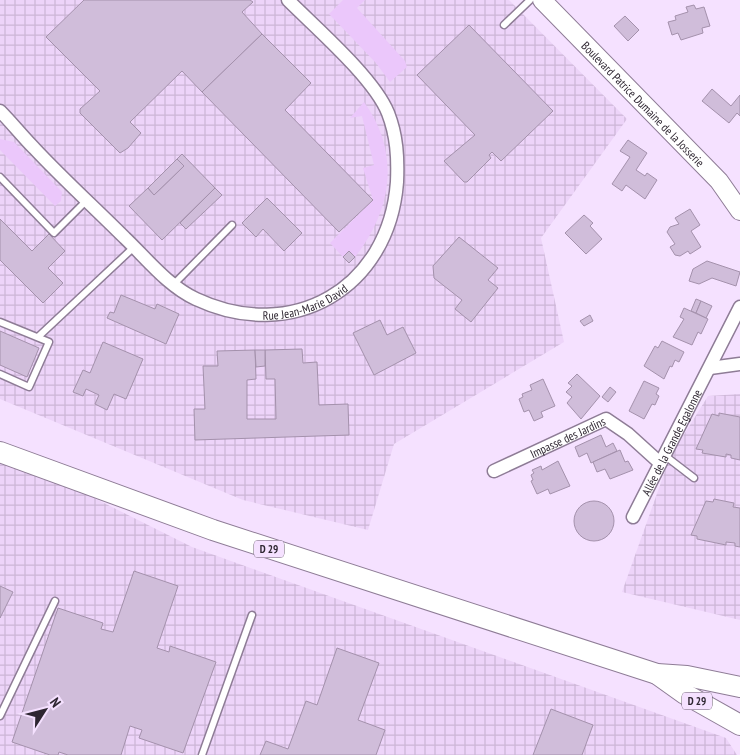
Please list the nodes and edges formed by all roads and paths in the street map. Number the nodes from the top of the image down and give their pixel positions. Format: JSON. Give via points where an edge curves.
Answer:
{"nodes":[{"id":1,"x":288,"y":0,"type":"edge"},
{"id":2,"x":530,"y":0,"type":"edge"},
{"id":3,"x":542,"y":0,"type":"edge"},
{"id":4,"x":504,"y":25,"type":"dead end"},
{"id":5,"x":2,"y":115,"type":"edge"},
{"id":6,"x":0,"y":177,"type":"edge"},
{"id":7,"x":87,"y":200,"type":"junction"},
{"id":8,"x":740,"y":211,"type":"edge"},
{"id":9,"x":232,"y":225,"type":"dead end"},
{"id":10,"x":134,"y":247,"type":"junction"},
{"id":11,"x":174,"y":284,"type":"junction"},
{"id":12,"x":740,"y":307,"type":"edge"},
{"id":13,"x":0,"y":322,"type":"edge"},
{"id":14,"x":38,"y":337,"type":"junction"},
{"id":15,"x":740,"y":364,"type":"edge"},
{"id":16,"x":710,"y":368,"type":"junction"},
{"id":17,"x":0,"y":374,"type":"edge"},
{"id":18,"x":0,"y":452,"type":"edge"},
{"id":19,"x":662,"y":459,"type":"junction"},
{"id":20,"x":494,"y":471,"type":"dead end"},
{"id":21,"x":694,"y":478,"type":"dead end"},
{"id":22,"x":633,"y":517,"type":"dead end"},
{"id":23,"x":56,"y":601,"type":"dead end"},
{"id":24,"x":252,"y":615,"type":"dead end"},
{"id":25,"x":657,"y":674,"type":"junction"},
{"id":26,"x":740,"y":687,"type":"edge"},
{"id":27,"x":0,"y":716,"type":"edge"},
{"id":28,"x":740,"y":725,"type":"edge"},
{"id":29,"x":202,"y":755,"type":"edge"}],
"edges":[{"from":1,"to":11,"type":"street","name":"Rue Jean-Marie David","via":[[366,80],[388,112],[399,154],[395,202],[389,226],[378,250],[355,279],[330,298],[277,316],[223,309],[194,298]]},
{"from":2,"to":4,"type":"lane"},
{"from":3,"to":8,"type":"street","name":"Boulevard Patrice Dumaine de la Josserie","via":[[719,181]]},
{"from":5,"to":7,"type":"street","name":"Rue Jean-Marie David"},
{"from":6,"to":7,"type":"lane","via":[[54,233]]},
{"from":7,"to":10,"type":"street","name":"Rue Jean-Marie David"},
{"from":9,"to":11,"type":"lane"},
{"from":10,"to":11,"type":"street","name":"Rue Jean-Marie David"},
{"from":10,"to":14,"type":"lane"},
{"from":12,"to":16,"type":"street","name":"Allée de la Grande Egalonne"},
{"from":13,"to":14,"type":"lane"},
{"from":14,"to":17,"type":"lane","via":[[49,342],[29,387]]},
{"from":15,"to":16,"type":"street"},
{"from":16,"to":19,"type":"street","name":"Allée de la Grande Egalonne"},
{"from":18,"to":25,"type":"main road","number":"D 29","via":[[221,533]]},
{"from":19,"to":20,"type":"street","name":"Impasse des Jardins","via":[[606,419]]},
{"from":19,"to":21,"type":"lane"},
{"from":19,"to":22,"type":"street","name":"Allée de la Grande Egalonne"},
{"from":23,"to":27,"type":"lane"},
{"from":24,"to":29,"type":"lane"},
{"from":25,"to":26,"type":"main road","number":"D 29","via":[[687,676]]},
{"from":25,"to":28,"type":"main road","number":"D 29","via":[[684,694]]}]}
